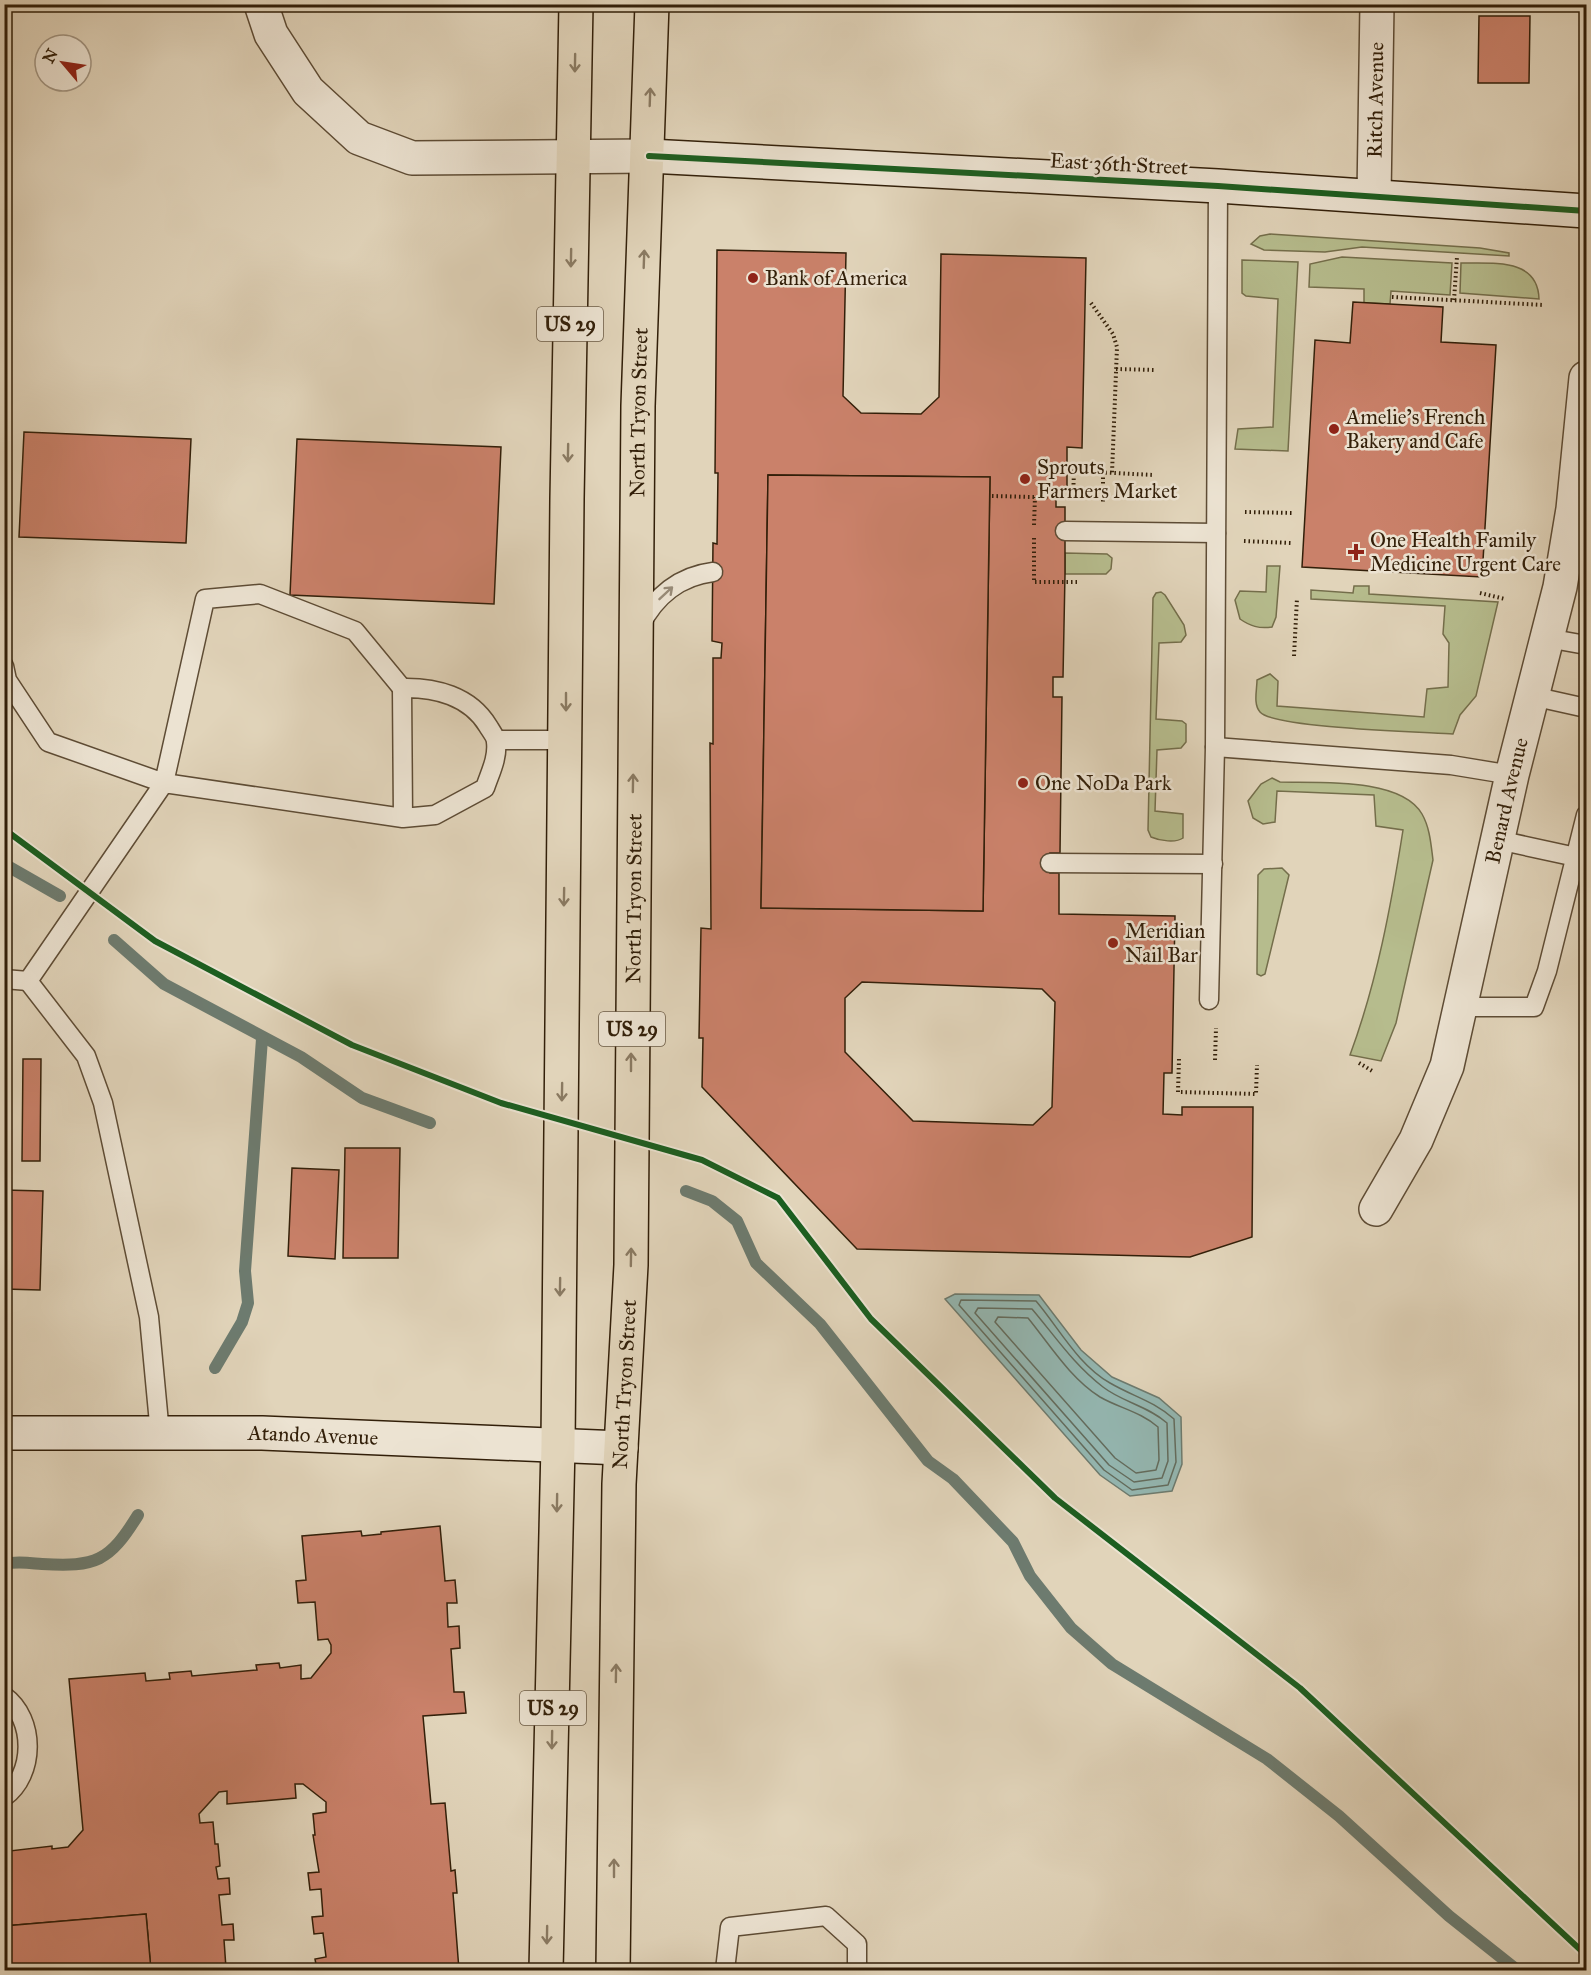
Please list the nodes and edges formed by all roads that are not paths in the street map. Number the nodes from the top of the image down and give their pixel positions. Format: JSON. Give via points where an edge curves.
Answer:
{"nodes":[{"id":1,"x":261,"y":4,"type":"edge"},
{"id":2,"x":576,"y":4,"type":"edge"},
{"id":3,"x":652,"y":4,"type":"edge"},
{"id":4,"x":1377,"y":4,"type":"edge"},
{"id":5,"x":573,"y":156,"type":"junction"},
{"id":6,"x":649,"y":156,"type":"junction"},
{"id":7,"x":1218,"y":186,"type":"junction"},
{"id":8,"x":1374,"y":196,"type":"junction"},
{"id":9,"x":1587,"y":211,"type":"edge"},
{"id":10,"x":1587,"y":378,"type":"edge"},
{"id":11,"x":1065,"y":531,"type":"dead end"},
{"id":12,"x":1216,"y":537,"type":"junction"},
{"id":13,"x":713,"y":572,"type":"dead end"},
{"id":14,"x":635,"y":636,"type":"junction"},
{"id":15,"x":1547,"y":638,"type":"junction"},
{"id":16,"x":1587,"y":645,"type":"edge"},
{"id":17,"x":4,"y":666,"type":"edge"},
{"id":18,"x":402,"y":688,"type":"junction"},
{"id":19,"x":1532,"y":696,"type":"junction"},
{"id":20,"x":1587,"y":708,"type":"edge"},
{"id":21,"x":496,"y":740,"type":"junction"},
{"id":22,"x":566,"y":740,"type":"junction"},
{"id":23,"x":1215,"y":747,"type":"junction"},
{"id":24,"x":1512,"y":775,"type":"junction"},
{"id":25,"x":164,"y":783,"type":"junction"},
{"id":26,"x":1587,"y":815,"type":"edge"},
{"id":27,"x":403,"y":818,"type":"junction"},
{"id":28,"x":1498,"y":840,"type":"junction"},
{"id":29,"x":1576,"y":858,"type":"junction"},
{"id":30,"x":1050,"y":863,"type":"dead end"},
{"id":31,"x":1212,"y":864,"type":"junction"},
{"id":32,"x":4,"y":979,"type":"edge"},
{"id":33,"x":28,"y":981,"type":"junction"},
{"id":34,"x":1209,"y":1000,"type":"dead end"},
{"id":35,"x":1460,"y":1007,"type":"junction"},
{"id":36,"x":1376,"y":1209,"type":"dead end"},
{"id":37,"x":4,"y":1433,"type":"edge"},
{"id":38,"x":160,"y":1434,"type":"junction"},
{"id":39,"x":558,"y":1445,"type":"junction"},
{"id":40,"x":621,"y":1448,"type":"junction"},
{"id":41,"x":4,"y":1696,"type":"edge"},
{"id":42,"x":4,"y":1797,"type":"edge"},
{"id":43,"x":546,"y":1971,"type":"edge"},
{"id":44,"x":613,"y":1971,"type":"edge"},
{"id":45,"x":724,"y":1971,"type":"edge"},
{"id":46,"x":857,"y":1971,"type":"edge"}],
"edges":[{"from":1,"to":5,"type":"street","name":"East 36th Street","via":[[271,34],[308,91],[359,138],[412,158]]},
{"from":2,"to":5,"type":"main road","number":"US 29","one_way":true},
{"from":6,"to":3,"type":"main road","name":"North Tryon Street","number":"US 29","one_way":true},
{"from":4,"to":8,"type":"street","name":"Ritch Avenue"},
{"from":5,"to":6,"type":"street","name":"East 36th Street"},
{"from":5,"to":22,"type":"main road","number":"US 29","one_way":true},
{"from":6,"to":7,"type":"street","name":"East 36th Street"},
{"from":14,"to":6,"type":"main road","name":"North Tryon Street","number":"US 29","one_way":true,"via":[[638,406]]},
{"from":7,"to":8,"type":"street","name":"East 36th Street"},
{"from":7,"to":12,"type":"lane"},
{"from":8,"to":9,"type":"street","name":"East 36th Street"},
{"from":10,"to":15,"type":"street","name":"Benard Avenue","via":[[1573,509]]},
{"from":11,"to":12,"type":"lane"},
{"from":12,"to":23,"type":"lane"},
{"from":14,"to":13,"type":"lane","one_way":true,"via":[[645,615],[680,580]]},
{"from":40,"to":14,"type":"main road","name":"North Tryon Street","number":"US 29","one_way":true,"via":[[631,1265]]},
{"from":15,"to":16,"type":"lane"},
{"from":15,"to":19,"type":"street","name":"Benard Avenue"},
{"from":17,"to":25,"type":"lane","via":[[6,680],[48,742]]},
{"from":18,"to":21,"type":"lane","via":[[426,687],[456,697],[482,716]]},
{"from":18,"to":25,"type":"lane","via":[[355,631],[260,594],[205,599]]},
{"from":18,"to":27,"type":"lane"},
{"from":19,"to":20,"type":"lane"},
{"from":19,"to":24,"type":"street","name":"Benard Avenue"},
{"from":21,"to":22,"type":"lane"},
{"from":21,"to":27,"type":"lane","via":[[495,760],[485,788],[435,815]]},
{"from":22,"to":39,"type":"main road","number":"US 29","one_way":true},
{"from":23,"to":24,"type":"lane","via":[[1451,765]]},
{"from":23,"to":31,"type":"lane"},
{"from":24,"to":28,"type":"street","name":"Benard Avenue"},
{"from":25,"to":27,"type":"lane"},
{"from":25,"to":33,"type":"lane"},
{"from":26,"to":29,"type":"lane"},
{"from":28,"to":29,"type":"lane"},
{"from":28,"to":35,"type":"street","name":"Benard Avenue"},
{"from":29,"to":35,"type":"lane","via":[[1534,1007]]},
{"from":30,"to":31,"type":"lane"},
{"from":31,"to":34,"type":"lane"},
{"from":32,"to":33,"type":"lane"},
{"from":33,"to":38,"type":"lane","via":[[86,1056],[103,1103],[148,1317]]},
{"from":35,"to":36,"type":"street","name":"Benard Avenue","via":[[1447,1066],[1416,1140]]},
{"from":37,"to":38,"type":"street","name":"Atando Avenue"},
{"from":38,"to":39,"type":"street","name":"Atando Avenue","via":[[262,1432]]},
{"from":39,"to":40,"type":"street","name":"Atando Avenue"},
{"from":39,"to":43,"type":"main road","number":"US 29","one_way":true},
{"from":44,"to":40,"type":"main road","name":"North Tryon Street","number":"US 29","one_way":true},
{"from":41,"to":42,"type":"lane","via":[[22,1720],[28,1743],[22,1777]]},
{"from":45,"to":46,"type":"lane","via":[[730,1927],[826,1916],[857,1944]]}]}
